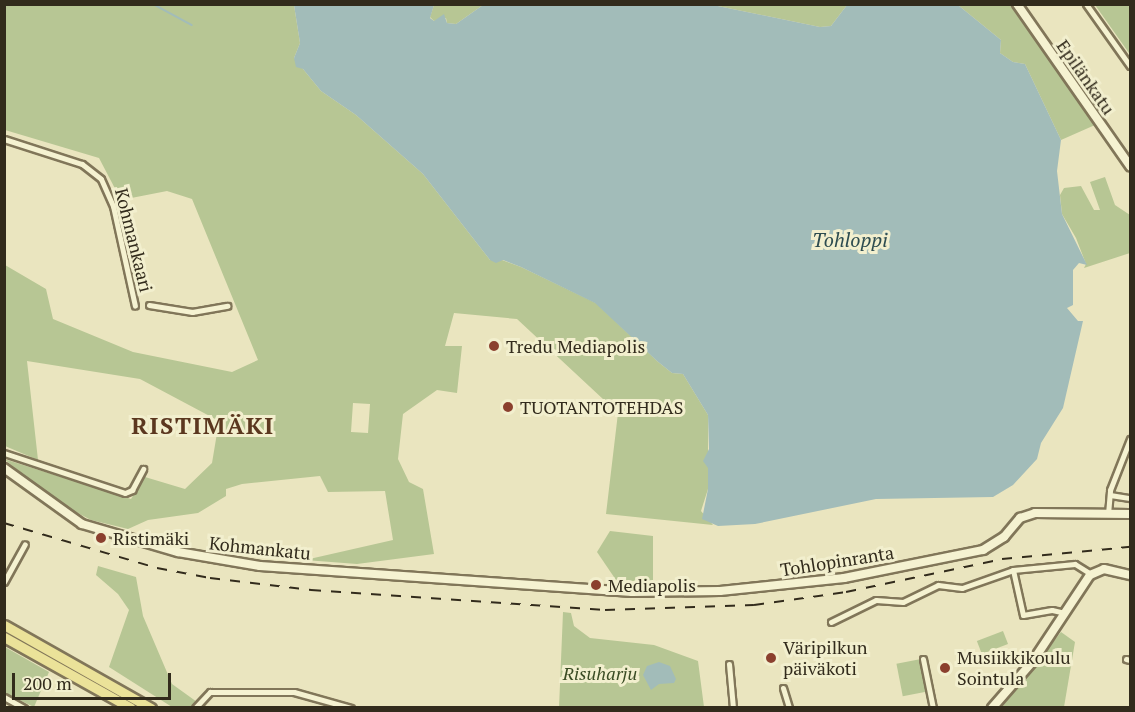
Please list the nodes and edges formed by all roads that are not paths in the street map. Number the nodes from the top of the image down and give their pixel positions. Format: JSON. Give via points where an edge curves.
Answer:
{"nodes":[{"id":1,"x":1017,"y":4,"type":"edge"},
{"id":2,"x":1086,"y":4,"type":"edge"},
{"id":3,"x":1131,"y":66,"type":"edge"},
{"id":4,"x":4,"y":139,"type":"edge"},
{"id":5,"x":1131,"y":166,"type":"edge"},
{"id":6,"x":149,"y":305,"type":"dead end"},
{"id":7,"x":135,"y":306,"type":"dead end"},
{"id":8,"x":227,"y":306,"type":"dead end"},
{"id":9,"x":1131,"y":439,"type":"edge"},
{"id":10,"x":4,"y":453,"type":"edge"},
{"id":11,"x":4,"y":468,"type":"edge"},
{"id":12,"x":143,"y":470,"type":"dead end"},
{"id":13,"x":1110,"y":495,"type":"junction"},
{"id":14,"x":1131,"y":498,"type":"edge"},
{"id":15,"x":1108,"y":514,"type":"junction"},
{"id":16,"x":1131,"y":514,"type":"edge"},
{"id":17,"x":25,"y":544,"type":"dead end"},
{"id":18,"x":1013,"y":570,"type":"junction"},
{"id":19,"x":1091,"y":574,"type":"junction"},
{"id":20,"x":1131,"y":575,"type":"edge"},
{"id":21,"x":4,"y":582,"type":"edge"},
{"id":22,"x":535,"y":586,"type":"joint"},
{"id":23,"x":1065,"y":613,"type":"junction"},
{"id":24,"x":831,"y":622,"type":"dead end"},
{"id":25,"x":4,"y":625,"type":"edge"},
{"id":26,"x":4,"y":637,"type":"edge"},
{"id":27,"x":923,"y":659,"type":"dead end"},
{"id":28,"x":729,"y":664,"type":"dead end"},
{"id":29,"x":783,"y":688,"type":"dead end"},
{"id":30,"x":4,"y":697,"type":"edge"},
{"id":31,"x":24,"y":708,"type":"edge"},
{"id":32,"x":131,"y":708,"type":"edge"},
{"id":33,"x":151,"y":708,"type":"edge"},
{"id":34,"x":195,"y":708,"type":"edge"},
{"id":35,"x":351,"y":708,"type":"edge"},
{"id":36,"x":733,"y":708,"type":"edge"},
{"id":37,"x":789,"y":708,"type":"edge"},
{"id":38,"x":933,"y":708,"type":"edge"},
{"id":39,"x":992,"y":708,"type":"edge"}],
"edges":[{"from":1,"to":5,"type":"street","name":"Epilänkatu"},
{"from":2,"to":3,"type":"street"},
{"from":4,"to":7,"type":"street","name":"Kohmankaari","via":[[82,164],[101,179],[113,206]]},
{"from":6,"to":8,"type":"street","name":"Kohmankaari","via":[[192,312]]},
{"from":9,"to":13,"type":"street"},
{"from":10,"to":12,"type":"street","via":[[125,493],[132,490]]},
{"from":11,"to":22,"type":"street","name":"Kohmankatu","via":[[82,524],[165,550],[260,566]]},
{"from":13,"to":14,"type":"street"},
{"from":13,"to":15,"type":"street"},
{"from":15,"to":16,"type":"street","name":"Tohlopinranta"},
{"from":15,"to":22,"type":"street","name":"Tohlopinranta","via":[[1035,513],[1020,518],[1004,537],[983,550],[837,579],[688,592]]},
{"from":17,"to":21,"type":"street"},
{"from":18,"to":19,"type":"street","via":[[1076,564]]},
{"from":18,"to":23,"type":"street","via":[[1023,615],[1052,610]]},
{"from":18,"to":24,"type":"street","via":[[962,588],[938,585],[903,602],[876,600]]},
{"from":19,"to":20,"type":"street","via":[[1104,569]]},
{"from":19,"to":23,"type":"street"},
{"from":23,"to":39,"type":"street","via":[[1033,661]]},
{"from":25,"to":33,"type":"main road"},
{"from":26,"to":32,"type":"main road"},
{"from":27,"to":38,"type":"street"},
{"from":28,"to":36,"type":"street"},
{"from":29,"to":37,"type":"street"},
{"from":30,"to":31,"type":"street"},
{"from":34,"to":35,"type":"street","via":[[210,692],[288,692]]}]}
